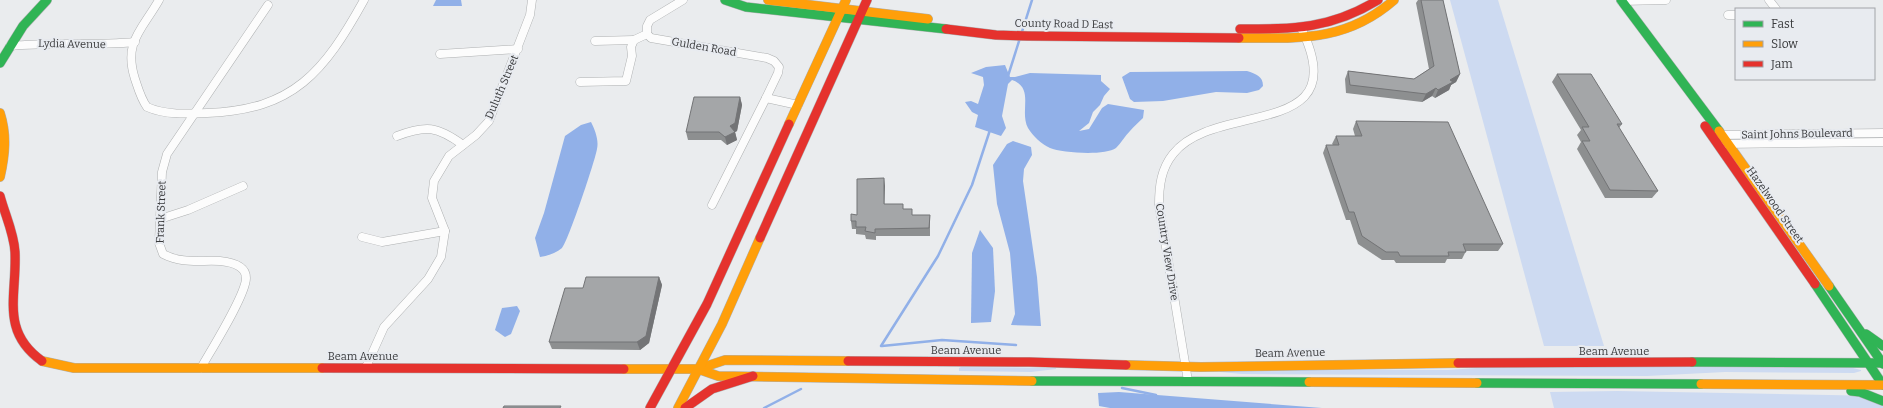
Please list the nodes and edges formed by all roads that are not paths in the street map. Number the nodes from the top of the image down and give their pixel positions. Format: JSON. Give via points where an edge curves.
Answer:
{"nodes":[{"id":1,"x":47,"y":0,"type":"edge"},
{"id":2,"x":159,"y":0,"type":"edge"},
{"id":3,"x":364,"y":0,"type":"edge"},
{"id":4,"x":532,"y":0,"type":"edge"},
{"id":5,"x":683,"y":0,"type":"edge"},
{"id":6,"x":725,"y":0,"type":"edge"},
{"id":7,"x":768,"y":0,"type":"edge"},
{"id":8,"x":867,"y":0,"type":"edge"},
{"id":9,"x":1378,"y":0,"type":"edge"},
{"id":10,"x":1394,"y":0,"type":"edge"},
{"id":11,"x":1621,"y":0,"type":"edge"},
{"id":12,"x":1666,"y":0,"type":"edge"},
{"id":13,"x":1769,"y":0,"type":"edge"},
{"id":14,"x":268,"y":5,"type":"dead end"},
{"id":15,"x":1775,"y":8,"type":"edge"},
{"id":16,"x":842,"y":9,"type":"edge"},
{"id":17,"x":861,"y":15,"type":"junction"},
{"id":18,"x":1728,"y":15,"type":"dead end"},
{"id":19,"x":1735,"y":15,"type":"edge"},
{"id":20,"x":1301,"y":28,"type":"junction"},
{"id":21,"x":647,"y":34,"type":"junction"},
{"id":22,"x":1306,"y":38,"type":"junction"},
{"id":23,"x":634,"y":40,"type":"junction"},
{"id":24,"x":1649,"y":40,"type":"junction"},
{"id":25,"x":595,"y":41,"type":"dead end"},
{"id":26,"x":135,"y":42,"type":"junction"},
{"id":27,"x":10,"y":46,"type":"junction"},
{"id":28,"x":518,"y":49,"type":"junction"},
{"id":29,"x":440,"y":54,"type":"dead end"},
{"id":30,"x":0,"y":63,"type":"edge"},
{"id":31,"x":580,"y":82,"type":"dead end"},
{"id":32,"x":766,"y":98,"type":"junction"},
{"id":33,"x":798,"y":105,"type":"junction"},
{"id":34,"x":194,"y":112,"type":"junction"},
{"id":35,"x":0,"y":113,"type":"edge"},
{"id":36,"x":1883,"y":133,"type":"edge"},
{"id":37,"x":1722,"y":134,"type":"junction"},
{"id":38,"x":1712,"y":135,"type":"junction"},
{"id":39,"x":398,"y":136,"type":"dead end"},
{"id":40,"x":1883,"y":142,"type":"edge"},
{"id":41,"x":1718,"y":144,"type":"junction"},
{"id":42,"x":1729,"y":144,"type":"junction"},
{"id":43,"x":463,"y":145,"type":"junction"},
{"id":44,"x":0,"y":177,"type":"edge"},
{"id":45,"x":243,"y":186,"type":"dead end"},
{"id":46,"x":0,"y":196,"type":"edge"},
{"id":47,"x":712,"y":205,"type":"dead end"},
{"id":48,"x":160,"y":219,"type":"junction"},
{"id":49,"x":445,"y":232,"type":"junction"},
{"id":50,"x":362,"y":237,"type":"dead end"},
{"id":51,"x":1858,"y":327,"type":"junction"},
{"id":52,"x":1883,"y":346,"type":"edge"},
{"id":53,"x":1868,"y":363,"type":"junction"},
{"id":54,"x":1883,"y":364,"type":"edge"},
{"id":55,"x":1186,"y":366,"type":"junction"},
{"id":56,"x":201,"y":368,"type":"junction"},
{"id":57,"x":366,"y":368,"type":"junction"},
{"id":58,"x":674,"y":369,"type":"junction"},
{"id":59,"x":698,"y":369,"type":"junction"},
{"id":60,"x":753,"y":376,"type":"junction"},
{"id":61,"x":1188,"y":381,"type":"junction"},
{"id":62,"x":1754,"y":384,"type":"junction"},
{"id":63,"x":1883,"y":385,"type":"edge"},
{"id":64,"x":1883,"y":401,"type":"edge"},
{"id":65,"x":650,"y":408,"type":"edge"},
{"id":66,"x":678,"y":408,"type":"edge"},
{"id":67,"x":685,"y":408,"type":"edge"}],
"edges":[{"from":1,"to":27,"type":"street","via":[[23,26]]},
{"from":2,"to":26,"type":"street"},
{"from":3,"to":34,"type":"street","via":[[315,71],[293,90],[273,101],[249,109]]},
{"from":4,"to":28,"type":"street","name":"Duluth Street","via":[[532,9]]},
{"from":5,"to":21,"type":"street","via":[[650,20]]},
{"from":6,"to":16,"type":"street","name":"County Road D East","via":[[746,6]]},
{"from":7,"to":16,"type":"street","name":"County Road D East"},
{"from":8,"to":17,"type":"street"},
{"from":9,"to":20,"type":"street","name":"County Road D East","via":[[1350,18]]},
{"from":10,"to":22,"type":"street","name":"County Road D East","via":[[1389,8],[1358,26]]},
{"from":11,"to":12,"type":"street"},
{"from":11,"to":24,"type":"street","name":"Hazelwood Street"},
{"from":13,"to":15,"type":"street"},
{"from":14,"to":34,"type":"street","name":"Frank Street","via":[[223,74]]},
{"from":16,"to":17,"type":"street","name":"County Road D East"},
{"from":16,"to":33,"type":"street"},
{"from":17,"to":20,"type":"street","name":"County Road D East","via":[[1029,29]]},
{"from":17,"to":22,"type":"street","name":"County Road D East","via":[[996,34],[1028,36]]},
{"from":17,"to":59,"type":"street","via":[[722,324]]},
{"from":18,"to":19,"type":"street"},
{"from":20,"to":22,"type":"street","name":"Country View Drive"},
{"from":21,"to":23,"type":"street"},
{"from":21,"to":32,"type":"street","name":"Gulden Road","via":[[651,38],[774,61],[778,73]]},
{"from":22,"to":55,"type":"street","name":"Country View Drive","via":[[1314,67],[1314,79],[1309,91],[1297,103],[1283,111],[1203,131],[1173,152],[1161,177],[1159,205]]},
{"from":23,"to":25,"type":"street"},
{"from":23,"to":31,"type":"street","via":[[626,81]]},
{"from":24,"to":37,"type":"street","name":"Hazelwood Street"},
{"from":24,"to":38,"type":"street","name":"Hazelwood Street"},
{"from":26,"to":27,"type":"street","name":"Lydia Avenue","via":[[99,45],[40,43]]},
{"from":26,"to":34,"type":"street","via":[[130,64],[146,107],[159,112]]},
{"from":27,"to":30,"type":"street"},
{"from":28,"to":29,"type":"street"},
{"from":28,"to":43,"type":"street","name":"Duluth Street","via":[[489,121],[476,136]]},
{"from":32,"to":33,"type":"street"},
{"from":32,"to":47,"type":"street","name":"Gulden Road"},
{"from":33,"to":58,"type":"street","via":[[704,311]]},
{"from":34,"to":48,"type":"street","name":"Frank Street","via":[[172,145],[164,163]]},
{"from":35,"to":44,"type":"street","via":[[7,139]]},
{"from":36,"to":37,"type":"street","name":"Saint Johns Boulevard"},
{"from":37,"to":38,"type":"street","name":"Saint Johns Boulevard"},
{"from":37,"to":42,"type":"street","name":"Hazelwood Street"},
{"from":38,"to":41,"type":"street","name":"Hazelwood Street"},
{"from":39,"to":43,"type":"street","via":[[416,129],[433,130],[449,134]]},
{"from":40,"to":42,"type":"street","name":"Saint Johns Boulevard"},
{"from":41,"to":42,"type":"street","name":"Saint Johns Boulevard"},
{"from":41,"to":53,"type":"street","name":"Hazelwood Street"},
{"from":42,"to":51,"type":"street","name":"Hazelwood Street"},
{"from":43,"to":49,"type":"street","name":"Duluth Street","via":[[443,164],[434,181],[432,198]]},
{"from":45,"to":48,"type":"street"},
{"from":46,"to":56,"type":"street","name":"Beam Avenue","via":[[11,228],[15,258],[6,321],[8,331],[20,350],[44,363],[74,368]]},
{"from":48,"to":56,"type":"street","name":"Frank Street","via":[[159,249],[168,258],[227,262],[240,266],[246,277],[243,292]]},
{"from":49,"to":50,"type":"street","via":[[382,242]]},
{"from":49,"to":57,"type":"street","via":[[444,245],[435,269],[384,327]]},
{"from":51,"to":52,"type":"street"},
{"from":51,"to":54,"type":"street","name":"Hazelwood Street"},
{"from":53,"to":54,"type":"street","name":"Beam Avenue"},
{"from":53,"to":55,"type":"street","name":"Beam Avenue","via":[[1518,362]]},
{"from":53,"to":63,"type":"street","name":"Hazelwood Street"},
{"from":55,"to":59,"type":"street","name":"Beam Avenue","via":[[725,360]]},
{"from":55,"to":61,"type":"street","name":"Country View Drive"},
{"from":56,"to":57,"type":"street","name":"Beam Avenue"},
{"from":57,"to":58,"type":"street","name":"Beam Avenue"},
{"from":58,"to":59,"type":"street","name":"Beam Avenue"},
{"from":58,"to":65,"type":"street"},
{"from":59,"to":60,"type":"street","name":"Beam Avenue","via":[[718,376]]},
{"from":59,"to":66,"type":"street"},
{"from":60,"to":61,"type":"street","name":"Beam Avenue"},
{"from":60,"to":67,"type":"street","via":[[712,389]]},
{"from":61,"to":62,"type":"street","name":"Beam Avenue"},
{"from":62,"to":63,"type":"street","name":"Beam Avenue"},
{"from":62,"to":64,"type":"street","via":[[1787,391],[1860,392]]}]}
